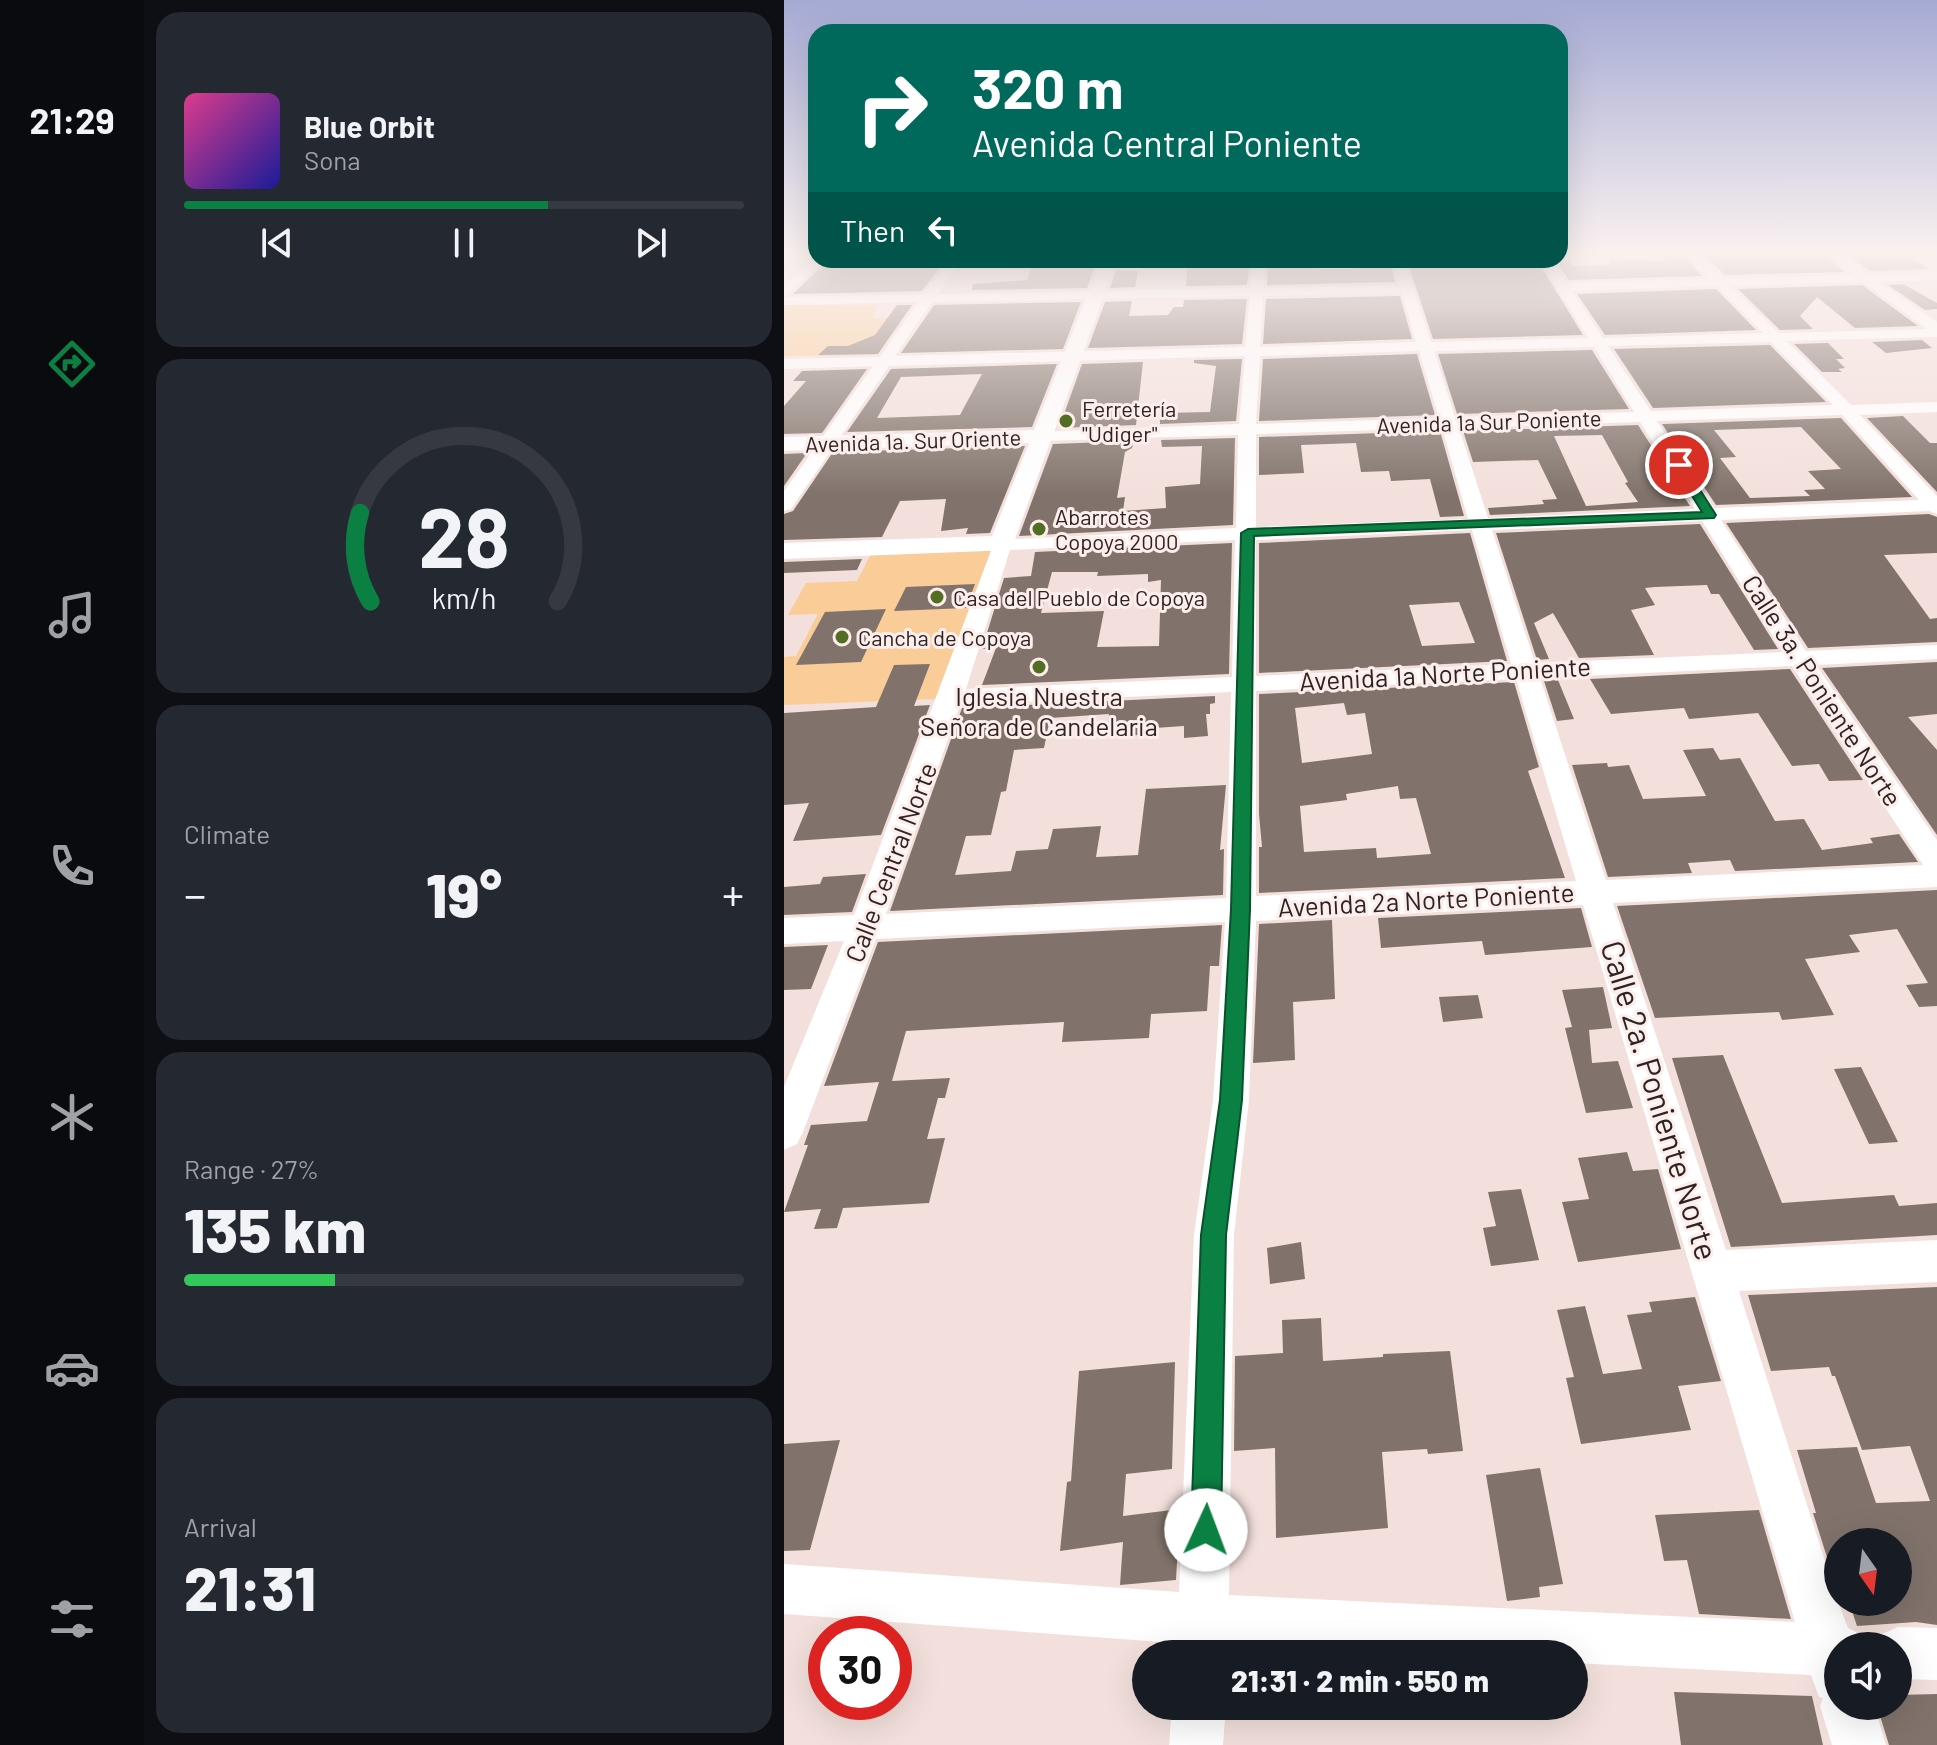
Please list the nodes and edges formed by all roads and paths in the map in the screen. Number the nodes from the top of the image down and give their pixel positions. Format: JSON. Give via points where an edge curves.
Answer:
{"nodes":[{"id":1,"x":907,"y":332,"type":"edge"},
{"id":2,"x":1082,"y":332,"type":"edge"},
{"id":3,"x":1256,"y":332,"type":"edge"},
{"id":4,"x":1420,"y":332,"type":"edge"},
{"id":5,"x":1593,"y":332,"type":"edge"},
{"id":6,"x":1772,"y":332,"type":"edge"},
{"id":7,"x":1899,"y":332,"type":"edge"},
{"id":8,"x":1776,"y":337,"type":"junction"},
{"id":9,"x":1599,"y":342,"type":"junction"},
{"id":10,"x":1425,"y":347,"type":"junction"},
{"id":11,"x":1254,"y":351,"type":"junction"},
{"id":12,"x":1073,"y":356,"type":"junction"},
{"id":13,"x":886,"y":362,"type":"junction"},
{"id":14,"x":784,"y":364,"type":"edge"},
{"id":15,"x":1937,"y":407,"type":"edge"},
{"id":16,"x":1846,"y":409,"type":"junction"},
{"id":17,"x":1647,"y":415,"type":"junction"},
{"id":18,"x":1450,"y":423,"type":"junction"},
{"id":19,"x":1247,"y":429,"type":"junction"},
{"id":20,"x":1042,"y":436,"type":"junction"},
{"id":21,"x":826,"y":443,"type":"junction"},
{"id":22,"x":784,"y":444,"type":"edge"},
{"id":23,"x":784,"y":505,"type":"edge"},
{"id":24,"x":1936,"y":506,"type":"edge"},
{"id":25,"x":1710,"y":515,"type":"junction"},
{"id":26,"x":1480,"y":524,"type":"junction"},
{"id":27,"x":1248,"y":533,"type":"junction"},
{"id":28,"x":1002,"y":544,"type":"junction"},
{"id":29,"x":784,"y":551,"type":"edge"},
{"id":30,"x":1937,"y":652,"type":"edge"},
{"id":31,"x":1799,"y":658,"type":"junction"},
{"id":32,"x":1523,"y":670,"type":"junction"},
{"id":33,"x":1245,"y":682,"type":"junction"},
{"id":34,"x":953,"y":697,"type":"junction"},
{"id":35,"x":1937,"y":863,"type":"edge"},
{"id":36,"x":1937,"y":876,"type":"edge"},
{"id":37,"x":1595,"y":890,"type":"junction"},
{"id":38,"x":1241,"y":909,"type":"junction"},
{"id":39,"x":867,"y":926,"type":"junction"},
{"id":40,"x":784,"y":931,"type":"edge"},
{"id":41,"x":784,"y":1132,"type":"edge"},
{"id":42,"x":1937,"y":1261,"type":"edge"},
{"id":43,"x":1714,"y":1271,"type":"junction"},
{"id":44,"x":784,"y":1589,"type":"edge"},
{"id":45,"x":1827,"y":1632,"type":"edge"},
{"id":46,"x":1203,"y":1636,"type":"edge"},
{"id":47,"x":1912,"y":1653,"type":"edge"},
{"id":48,"x":1937,"y":1654,"type":"edge"},
{"id":49,"x":1824,"y":1659,"type":"edge"},
{"id":50,"x":1198,"y":1720,"type":"edge"},
{"id":51,"x":1851,"y":1720,"type":"edge"},
{"id":52,"x":1196,"y":1745,"type":"edge"},
{"id":53,"x":1859,"y":1745,"type":"edge"}],
"edges":[{"from":1,"to":13,"type":"street"},
{"from":2,"to":12,"type":"street"},
{"from":3,"to":11,"type":"street"},
{"from":4,"to":10,"type":"street","name":"Calle 2a. Poniente Norte"},
{"from":5,"to":9,"type":"street","name":"Calle 3a. Poniente Norte"},
{"from":6,"to":8,"type":"street"},
{"from":7,"to":8,"type":"street"},
{"from":8,"to":9,"type":"street"},
{"from":8,"to":16,"type":"street"},
{"from":9,"to":10,"type":"street"},
{"from":9,"to":17,"type":"street","name":"Calle 3a. Poniente Norte"},
{"from":10,"to":11,"type":"street"},
{"from":10,"to":18,"type":"street","name":"Calle 2a. Poniente Norte"},
{"from":11,"to":12,"type":"street"},
{"from":11,"to":19,"type":"street"},
{"from":12,"to":13,"type":"street"},
{"from":12,"to":20,"type":"street"},
{"from":13,"to":14,"type":"street"},
{"from":13,"to":21,"type":"street"},
{"from":15,"to":16,"type":"street","name":"Avenida 1a Sur Poniente"},
{"from":16,"to":17,"type":"street","name":"Avenida 1a Sur Poniente"},
{"from":16,"to":24,"type":"street"},
{"from":17,"to":18,"type":"street","name":"Avenida 1a Sur Poniente"},
{"from":17,"to":25,"type":"street","name":"Calle 3a. Poniente Norte"},
{"from":18,"to":19,"type":"street","name":"Avenida 1a Sur Poniente"},
{"from":18,"to":26,"type":"street","name":"Calle 2a. Poniente Norte"},
{"from":19,"to":20,"type":"street","name":"Avenida 1a Sur Poniente"},
{"from":19,"to":27,"type":"street"},
{"from":20,"to":21,"type":"street","name":"Avenida 1a. Sur Oriente"},
{"from":20,"to":28,"type":"street"},
{"from":21,"to":22,"type":"street","name":"Avenida 1a. Sur Oriente"},
{"from":21,"to":23,"type":"street"},
{"from":24,"to":25,"type":"street"},
{"from":25,"to":26,"type":"street"},
{"from":25,"to":31,"type":"street","name":"Calle 3a. Poniente Norte"},
{"from":26,"to":27,"type":"street"},
{"from":26,"to":32,"type":"street","name":"Calle 2a. Poniente Norte"},
{"from":27,"to":28,"type":"street"},
{"from":27,"to":33,"type":"street"},
{"from":28,"to":29,"type":"street"},
{"from":28,"to":34,"type":"street","name":"Calle Central Norte"},
{"from":30,"to":31,"type":"street","name":"Avenida 1a Norte Poniente"},
{"from":31,"to":32,"type":"street","name":"Avenida 1a Norte Poniente"},
{"from":31,"to":35,"type":"street","name":"Calle 3a. Poniente Norte"},
{"from":32,"to":33,"type":"street","name":"Avenida 1a Norte Poniente"},
{"from":32,"to":37,"type":"street","name":"Calle 2a. Poniente Norte"},
{"from":33,"to":34,"type":"street","name":"Avenida 1a Norte Poniente"},
{"from":33,"to":38,"type":"street"},
{"from":34,"to":39,"type":"street","name":"Calle Central Norte"},
{"from":36,"to":37,"type":"street","name":"Avenida 2a Norte Poniente"},
{"from":37,"to":38,"type":"street","name":"Avenida 2a Norte Poniente"},
{"from":37,"to":43,"type":"street","name":"Calle 2a. Poniente Norte"},
{"from":38,"to":39,"type":"street","name":"Avenida 2a Norte Poniente"},
{"from":38,"to":46,"type":"street","via":[[1231,1100],[1214,1235]]},
{"from":39,"to":40,"type":"street","name":"Avenida 2a Norte Poniente"},
{"from":39,"to":41,"type":"street","name":"Calle Central Norte"},
{"from":42,"to":43,"type":"street"},
{"from":43,"to":45,"type":"street","name":"Calle 2a. Poniente Norte"},
{"from":44,"to":46,"type":"street"},
{"from":46,"to":49,"type":"street"},
{"from":47,"to":48,"type":"street"},
{"from":50,"to":52,"type":"street"},
{"from":51,"to":53,"type":"street"}]}
